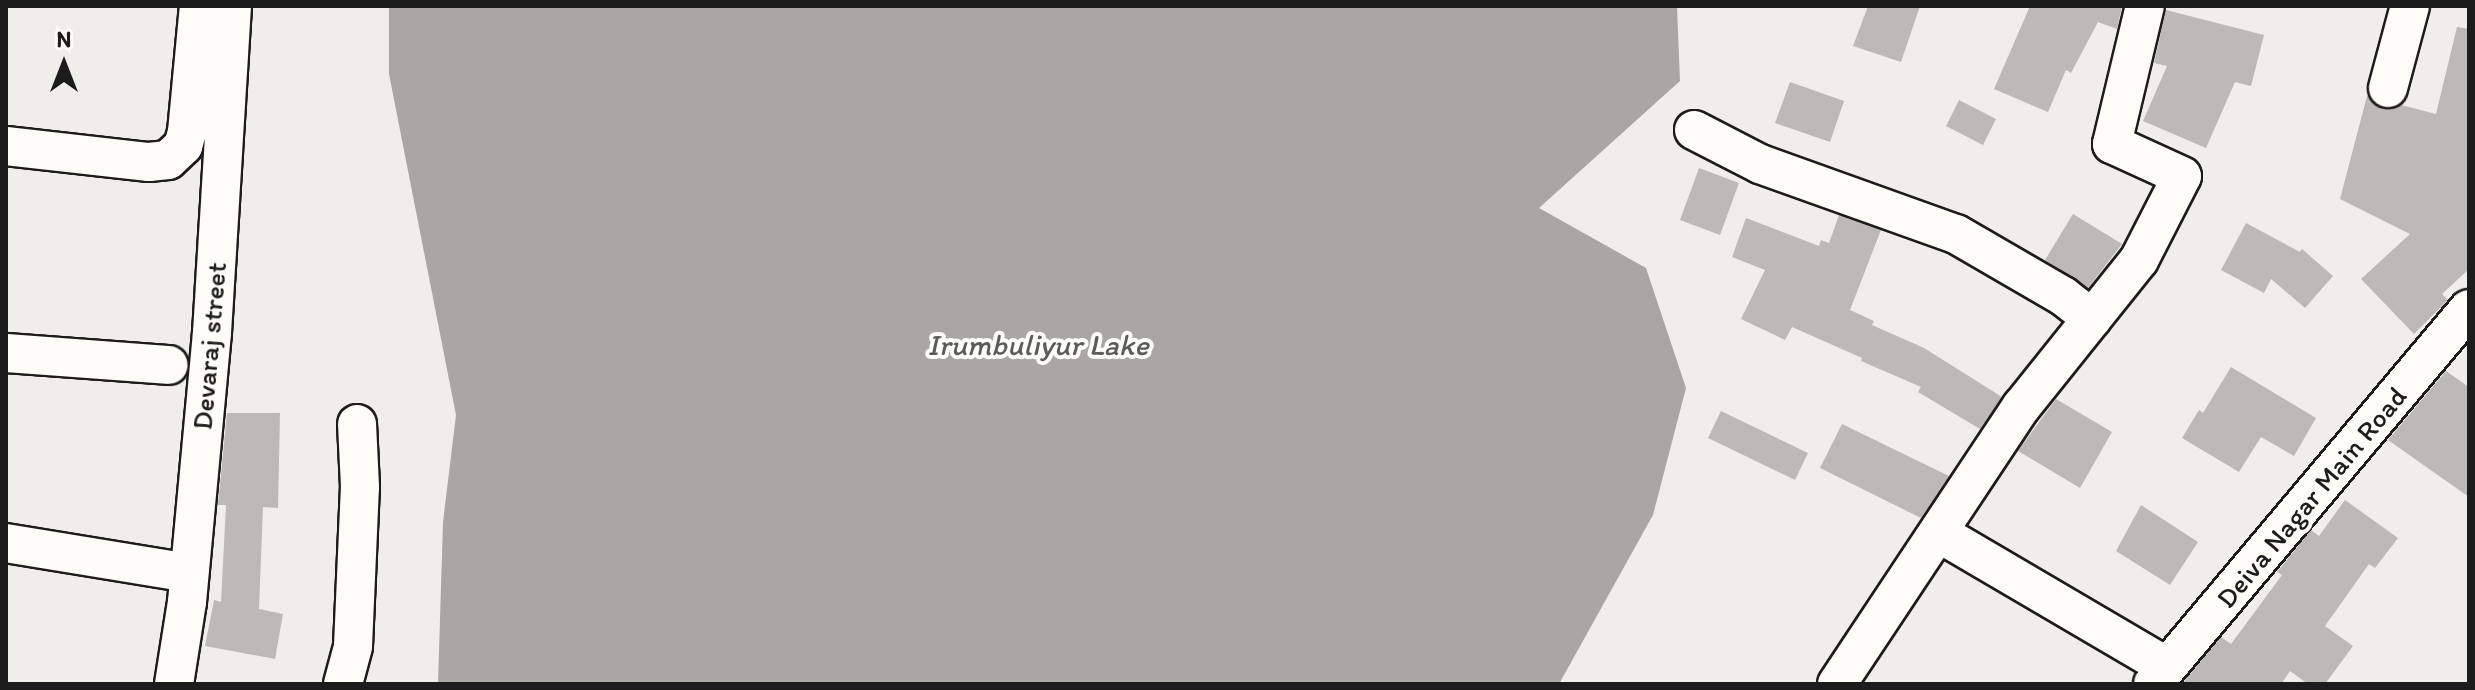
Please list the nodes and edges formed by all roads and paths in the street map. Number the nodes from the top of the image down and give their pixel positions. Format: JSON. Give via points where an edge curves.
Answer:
{"nodes":[{"id":1,"x":199,"y":6,"type":"edge"},
{"id":2,"x":232,"y":6,"type":"edge"},
{"id":3,"x":2145,"y":6,"type":"edge"},
{"id":4,"x":2410,"y":6,"type":"edge"},
{"id":5,"x":2388,"y":88,"type":"dead end"},
{"id":6,"x":1694,"y":130,"type":"dead end"},
{"id":7,"x":6,"y":146,"type":"edge"},
{"id":8,"x":2469,"y":309,"type":"edge"},
{"id":9,"x":2092,"y":319,"type":"junction"},
{"id":10,"x":6,"y":353,"type":"edge"},
{"id":11,"x":169,"y":365,"type":"dead end"},
{"id":12,"x":357,"y":424,"type":"dead end"},
{"id":13,"x":1939,"y":533,"type":"junction"},
{"id":14,"x":6,"y":543,"type":"edge"},
{"id":15,"x":189,"y":573,"type":"junction"},
{"id":16,"x":2160,"y":675,"type":"edge"},
{"id":17,"x":174,"y":684,"type":"edge"},
{"id":18,"x":343,"y":684,"type":"edge"},
{"id":19,"x":1837,"y":684,"type":"edge"}],
"edges":[{"from":1,"to":7,"type":"street","via":[[183,146],[168,160]]},
{"from":2,"to":15,"type":"street","name":"Devaraj street","via":[[212,333]]},
{"from":3,"to":9,"type":"street","via":[[2112,144],[2182,176],[2139,260]]},
{"from":4,"to":5,"type":"street"},
{"from":6,"to":9,"type":"street","via":[[1760,164],[1956,234],[2063,296]]},
{"from":8,"to":16,"type":"street","name":"Deiva Nagar Main Road"},
{"from":9,"to":13,"type":"street","via":[[2022,406]]},
{"from":10,"to":11,"type":"street"},
{"from":12,"to":18,"type":"street","via":[[360,487],[353,646]]},
{"from":13,"to":16,"type":"street"},
{"from":13,"to":19,"type":"street"},
{"from":14,"to":15,"type":"street"},
{"from":15,"to":17,"type":"street","name":"Devaraj street"}]}
